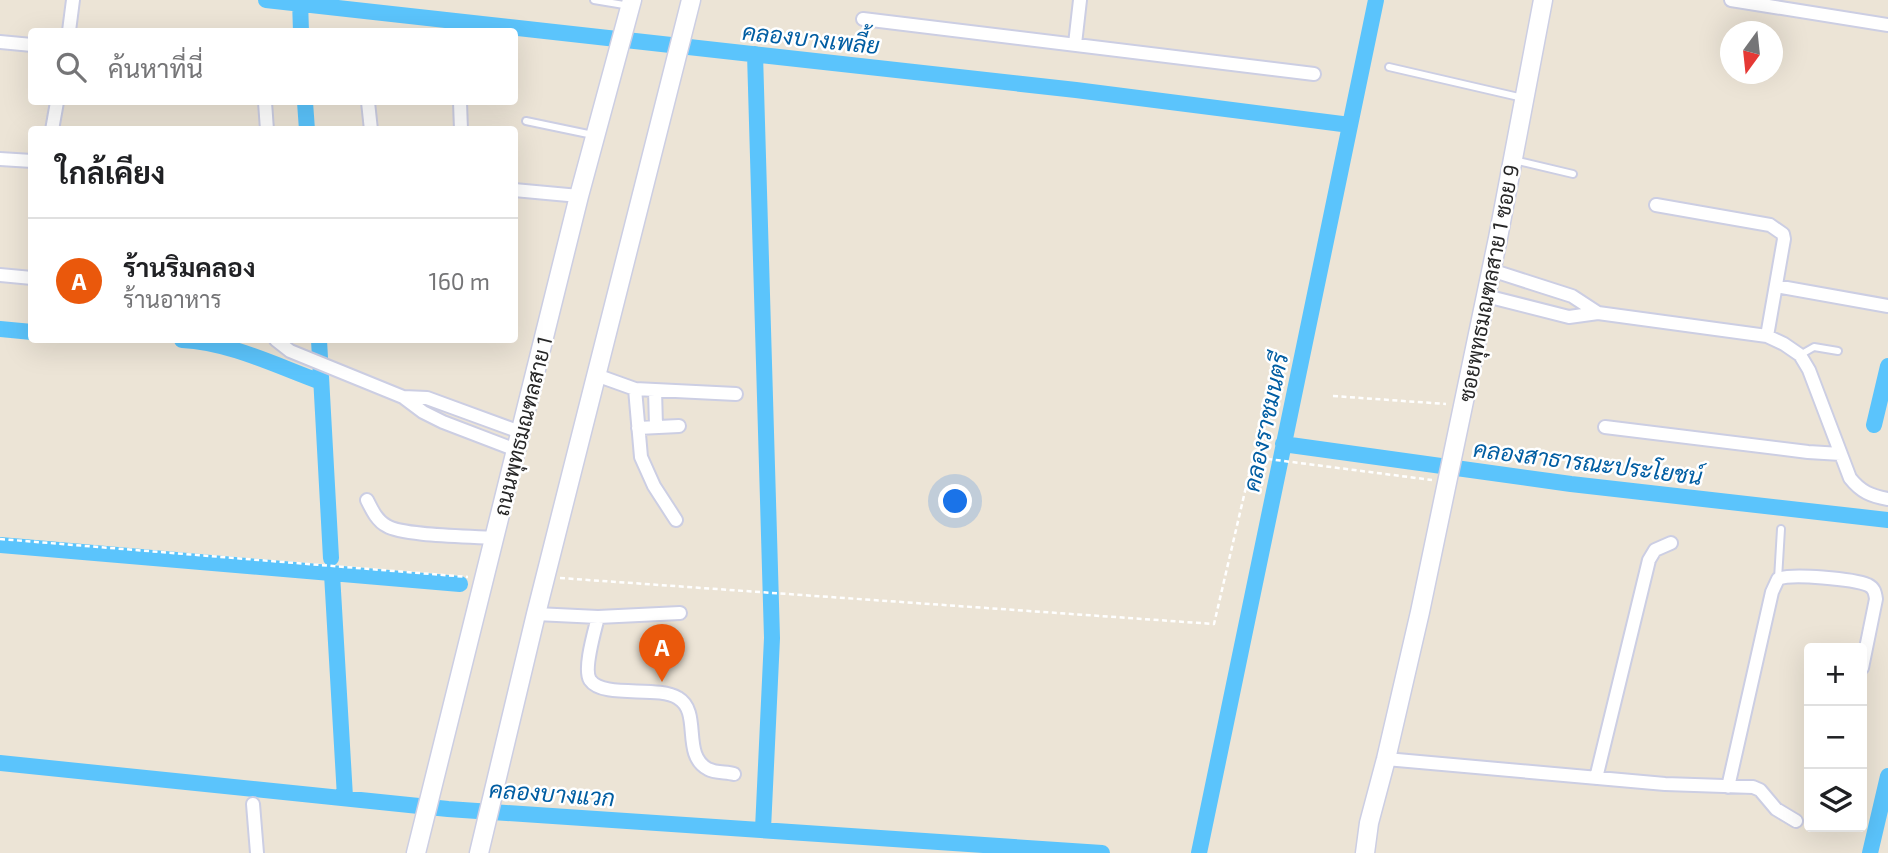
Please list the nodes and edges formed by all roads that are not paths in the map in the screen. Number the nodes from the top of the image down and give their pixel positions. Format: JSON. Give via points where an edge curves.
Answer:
{"nodes":[{"id":1,"x":73,"y":0,"type":"edge"},
{"id":2,"x":594,"y":0,"type":"edge"},
{"id":3,"x":1080,"y":0,"type":"edge"},
{"id":4,"x":1543,"y":0,"type":"edge"},
{"id":5,"x":1731,"y":0,"type":"edge"},
{"id":6,"x":631,"y":3,"type":"edge"},
{"id":7,"x":689,"y":8,"type":"edge"},
{"id":8,"x":863,"y":19,"type":"dead end"},
{"id":9,"x":1888,"y":25,"type":"edge"},
{"id":10,"x":68,"y":28,"type":"edge"},
{"id":11,"x":0,"y":42,"type":"edge"},
{"id":12,"x":1075,"y":44,"type":"junction"},
{"id":13,"x":28,"y":45,"type":"edge"},
{"id":14,"x":1389,"y":67,"type":"dead end"},
{"id":15,"x":1314,"y":74,"type":"dead end"},
{"id":16,"x":1525,"y":98,"type":"junction"},
{"id":17,"x":56,"y":105,"type":"edge"},
{"id":18,"x":265,"y":105,"type":"edge"},
{"id":19,"x":369,"y":105,"type":"edge"},
{"id":20,"x":460,"y":105,"type":"edge"},
{"id":21,"x":526,"y":121,"type":"dead end"},
{"id":22,"x":53,"y":126,"type":"edge"},
{"id":23,"x":267,"y":126,"type":"edge"},
{"id":24,"x":371,"y":126,"type":"edge"},
{"id":25,"x":461,"y":126,"type":"edge"},
{"id":26,"x":595,"y":135,"type":"junction"},
{"id":27,"x":0,"y":159,"type":"edge"},
{"id":28,"x":1513,"y":160,"type":"junction"},
{"id":29,"x":28,"y":162,"type":"edge"},
{"id":30,"x":1573,"y":174,"type":"dead end"},
{"id":31,"x":518,"y":190,"type":"edge"},
{"id":32,"x":579,"y":196,"type":"junction"},
{"id":33,"x":1656,"y":205,"type":"dead end"},
{"id":34,"x":1491,"y":270,"type":"junction"},
{"id":35,"x":0,"y":275,"type":"edge"},
{"id":36,"x":28,"y":278,"type":"edge"},
{"id":37,"x":1776,"y":286,"type":"junction"},
{"id":38,"x":1486,"y":296,"type":"junction"},
{"id":39,"x":1888,"y":306,"type":"edge"},
{"id":40,"x":1598,"y":313,"type":"junction"},
{"id":41,"x":1768,"y":336,"type":"junction"},
{"id":42,"x":280,"y":343,"type":"edge"},
{"id":43,"x":1838,"y":351,"type":"dead end"},
{"id":44,"x":1800,"y":355,"type":"junction"},
{"id":45,"x":597,"y":375,"type":"junction"},
{"id":46,"x":635,"y":389,"type":"junction"},
{"id":47,"x":655,"y":390,"type":"junction"},
{"id":48,"x":736,"y":394,"type":"dead end"},
{"id":49,"x":403,"y":397,"type":"junction"},
{"id":50,"x":656,"y":426,"type":"junction"},
{"id":51,"x":679,"y":426,"type":"dead end"},
{"id":52,"x":1605,"y":427,"type":"dead end"},
{"id":53,"x":638,"y":428,"type":"junction"},
{"id":54,"x":520,"y":432,"type":"junction"},
{"id":55,"x":516,"y":450,"type":"junction"},
{"id":56,"x":1841,"y":454,"type":"junction"},
{"id":57,"x":1888,"y":499,"type":"edge"},
{"id":58,"x":367,"y":500,"type":"dead end"},
{"id":59,"x":676,"y":520,"type":"dead end"},
{"id":60,"x":1781,"y":529,"type":"dead end"},
{"id":61,"x":494,"y":538,"type":"junction"},
{"id":62,"x":1671,"y":543,"type":"dead end"},
{"id":63,"x":1778,"y":579,"type":"junction"},
{"id":64,"x":680,"y":613,"type":"dead end"},
{"id":65,"x":536,"y":614,"type":"junction"},
{"id":66,"x":598,"y":617,"type":"junction"},
{"id":67,"x":1867,"y":643,"type":"edge"},
{"id":68,"x":1387,"y":759,"type":"junction"},
{"id":69,"x":734,"y":774,"type":"dead end"},
{"id":70,"x":1596,"y":778,"type":"junction"},
{"id":71,"x":1728,"y":787,"type":"junction"},
{"id":72,"x":253,"y":804,"type":"dead end"},
{"id":73,"x":1796,"y":821,"type":"dead end"},
{"id":74,"x":417,"y":850,"type":"edge"},
{"id":75,"x":257,"y":853,"type":"edge"},
{"id":76,"x":479,"y":853,"type":"edge"},
{"id":77,"x":1365,"y":853,"type":"edge"}],
"edges":[{"from":1,"to":10,"type":"street"},
{"from":2,"to":6,"type":"lane"},
{"from":3,"to":12,"type":"street"},
{"from":4,"to":16,"type":"main road","name":"ซอยพุทธมณฑลสาย 1 ซอย 9"},
{"from":5,"to":9,"type":"street"},
{"from":6,"to":26,"type":"main road","name":"ถนนพุทธมณฑลสาย 1"},
{"from":7,"to":45,"type":"main road"},
{"from":8,"to":12,"type":"street"},
{"from":11,"to":13,"type":"street"},
{"from":12,"to":15,"type":"street"},
{"from":14,"to":16,"type":"lane"},
{"from":16,"to":28,"type":"main road","name":"ซอยพุทธมณฑลสาย 1 ซอย 9"},
{"from":17,"to":22,"type":"street"},
{"from":18,"to":23,"type":"street"},
{"from":19,"to":24,"type":"street"},
{"from":20,"to":25,"type":"street"},
{"from":21,"to":26,"type":"lane"},
{"from":26,"to":32,"type":"main road","name":"ถนนพุทธมณฑลสาย 1"},
{"from":27,"to":29,"type":"street"},
{"from":28,"to":30,"type":"lane"},
{"from":28,"to":34,"type":"main road","name":"ซอยพุทธมณฑลสาย 1 ซอย 9"},
{"from":31,"to":32,"type":"street"},
{"from":32,"to":54,"type":"main road","name":"ถนนพุทธมณฑลสาย 1"},
{"from":33,"to":37,"type":"street","via":[[1777,229],[1784,239]]},
{"from":34,"to":38,"type":"main road","name":"ซอยพุทธมณฑลสาย 1 ซอย 9"},
{"from":34,"to":40,"type":"street","via":[[1572,296]]},
{"from":35,"to":36,"type":"street"},
{"from":37,"to":39,"type":"street"},
{"from":37,"to":41,"type":"street"},
{"from":38,"to":40,"type":"street","via":[[1569,317]]},
{"from":38,"to":68,"type":"main road","name":"ซอยพุทธมณฑลสาย 1 ซอย 9"},
{"from":40,"to":41,"type":"street"},
{"from":41,"to":44,"type":"street"},
{"from":42,"to":49,"type":"street"},
{"from":43,"to":44,"type":"lane","via":[[1814,347]]},
{"from":44,"to":56,"type":"street"},
{"from":45,"to":46,"type":"street"},
{"from":45,"to":65,"type":"main road"},
{"from":46,"to":47,"type":"street"},
{"from":46,"to":53,"type":"street"},
{"from":47,"to":48,"type":"street"},
{"from":47,"to":50,"type":"street"},
{"from":49,"to":54,"type":"street","via":[[427,398]]},
{"from":49,"to":55,"type":"street","via":[[443,422]]},
{"from":50,"to":51,"type":"street"},
{"from":50,"to":53,"type":"street"},
{"from":52,"to":56,"type":"street"},
{"from":53,"to":59,"type":"street","via":[[641,457]]},
{"from":54,"to":55,"type":"main road","name":"ถนนพุทธมณฑลสาย 1"},
{"from":55,"to":61,"type":"main road","name":"ถนนพุทธมณฑลสาย 1"},
{"from":56,"to":57,"type":"street","via":[[1858,489]]},
{"from":58,"to":61,"type":"street","via":[[388,527]]},
{"from":60,"to":63,"type":"lane"},
{"from":61,"to":74,"type":"main road","name":"ถนนพุทธมณฑลสาย 1"},
{"from":62,"to":70,"type":"street","via":[[1655,550],[1649,560]]},
{"from":63,"to":67,"type":"street","via":[[1848,581],[1873,588],[1876,599]]},
{"from":63,"to":71,"type":"street"},
{"from":64,"to":66,"type":"street"},
{"from":65,"to":66,"type":"street"},
{"from":65,"to":76,"type":"main road"},
{"from":66,"to":69,"type":"street","via":[[587,673],[591,682],[602,688],[679,698],[688,709],[698,762],[710,770]]},
{"from":68,"to":70,"type":"street"},
{"from":68,"to":77,"type":"main road","name":"ซอยพุทธมณฑลสาย 1 ซอย 9"},
{"from":70,"to":71,"type":"street"},
{"from":71,"to":73,"type":"street","via":[[1754,786],[1776,809]]},
{"from":72,"to":75,"type":"street"}]}
